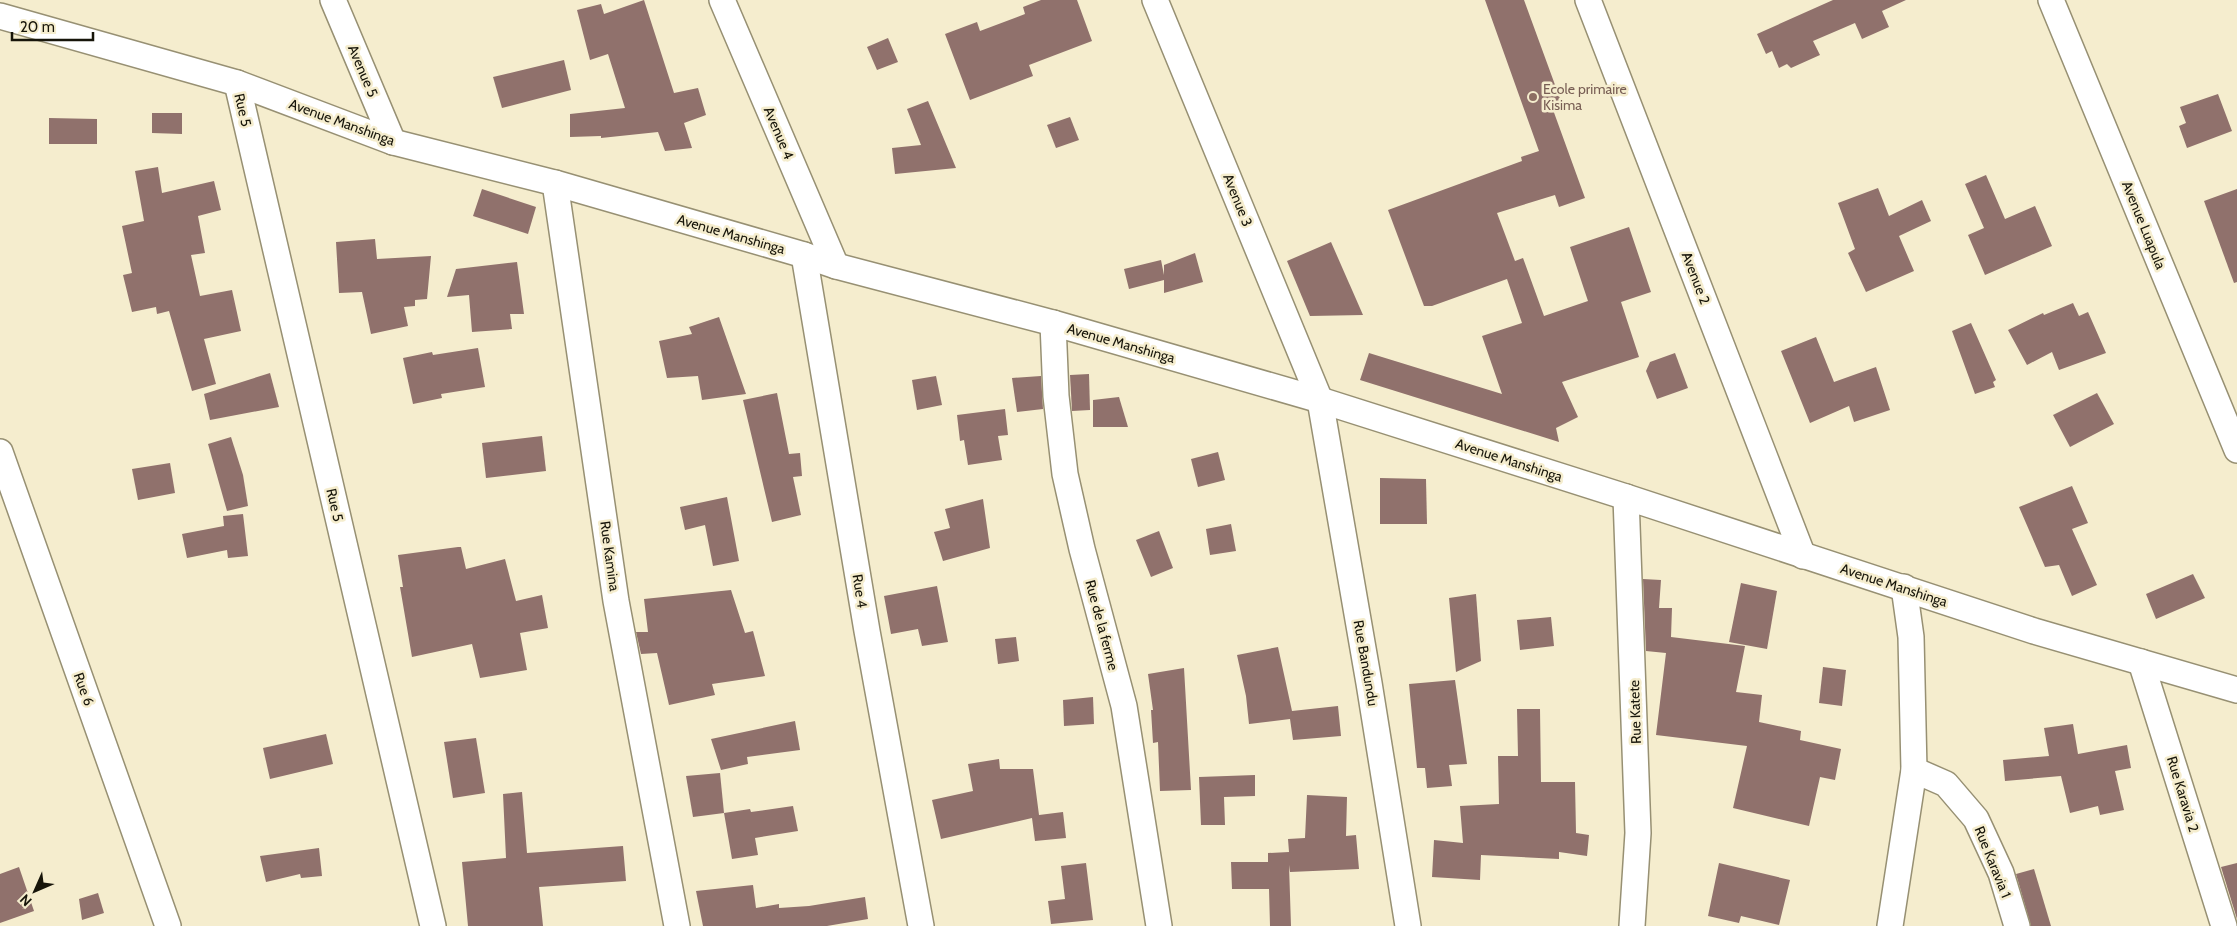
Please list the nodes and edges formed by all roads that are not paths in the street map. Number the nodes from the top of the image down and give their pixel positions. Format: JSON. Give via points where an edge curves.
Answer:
{"nodes":[{"id":1,"x":333,"y":0,"type":"edge"},
{"id":2,"x":722,"y":0,"type":"edge"},
{"id":3,"x":1155,"y":0,"type":"edge"},
{"id":4,"x":1588,"y":0,"type":"edge"},
{"id":5,"x":2051,"y":0,"type":"edge"},
{"id":6,"x":0,"y":16,"type":"edge"},
{"id":7,"x":237,"y":83,"type":"junction"},
{"id":8,"x":393,"y":142,"type":"junction"},
{"id":9,"x":556,"y":184,"type":"junction"},
{"id":10,"x":804,"y":255,"type":"junction"},
{"id":11,"x":836,"y":266,"type":"junction"},
{"id":12,"x":1053,"y":323,"type":"junction"},
{"id":13,"x":1320,"y":400,"type":"junction"},
{"id":14,"x":2237,"y":450,"type":"edge"},
{"id":15,"x":0,"y":452,"type":"edge"},
{"id":16,"x":1626,"y":497,"type":"junction"},
{"id":17,"x":1803,"y":556,"type":"junction"},
{"id":18,"x":1904,"y":587,"type":"junction"},
{"id":19,"x":2142,"y":662,"type":"junction"},
{"id":20,"x":2237,"y":690,"type":"edge"},
{"id":21,"x":1914,"y":770,"type":"junction"},
{"id":22,"x":168,"y":926,"type":"edge"},
{"id":23,"x":433,"y":926,"type":"edge"},
{"id":24,"x":677,"y":926,"type":"edge"},
{"id":25,"x":921,"y":926,"type":"edge"},
{"id":26,"x":1159,"y":926,"type":"edge"},
{"id":27,"x":1408,"y":926,"type":"edge"},
{"id":28,"x":1632,"y":926,"type":"edge"},
{"id":29,"x":1890,"y":926,"type":"edge"},
{"id":30,"x":2017,"y":926,"type":"edge"},
{"id":31,"x":2224,"y":926,"type":"edge"}],
"edges":[{"from":1,"to":8,"type":"street","name":"Avenue 5"},
{"from":2,"to":11,"type":"street","name":"Avenue 4"},
{"from":3,"to":13,"type":"street","name":"Avenue 3"},
{"from":4,"to":17,"type":"street","name":"Avenue 2"},
{"from":5,"to":14,"type":"street","name":"Avenue Luapula"},
{"from":6,"to":7,"type":"street","name":"Avenue Manshinga"},
{"from":7,"to":8,"type":"street","name":"Avenue Manshinga"},
{"from":7,"to":23,"type":"street","name":"Rue 5"},
{"from":8,"to":9,"type":"street","name":"Avenue Manshinga"},
{"from":9,"to":10,"type":"street","name":"Avenue Manshinga"},
{"from":9,"to":24,"type":"street","name":"Rue Kamina","via":[[616,601]]},
{"from":10,"to":11,"type":"street","name":"Avenue Manshinga"},
{"from":10,"to":25,"type":"street","name":"Rue 4"},
{"from":11,"to":12,"type":"street","name":"Avenue Manshinga"},
{"from":12,"to":13,"type":"street","name":"Avenue Manshinga"},
{"from":12,"to":26,"type":"street","name":"Rue de la ferme","via":[[1056,396],[1065,474],[1124,706]]},
{"from":13,"to":16,"type":"street","name":"Avenue Manshinga"},
{"from":13,"to":27,"type":"street","name":"Rue Bandundu"},
{"from":15,"to":22,"type":"street","name":"Rue 6"},
{"from":16,"to":17,"type":"street","name":"Avenue Manshinga"},
{"from":16,"to":28,"type":"street","name":"Rue Katete","via":[[1638,833]]},
{"from":17,"to":18,"type":"street","name":"Avenue Manshinga"},
{"from":18,"to":19,"type":"street","name":"Avenue Manshinga","via":[[2034,631]]},
{"from":18,"to":21,"type":"street","via":[[1911,637]]},
{"from":19,"to":20,"type":"street","name":"Avenue Manshinga"},
{"from":19,"to":31,"type":"street","name":"Rue Karavia 2"},
{"from":21,"to":29,"type":"street"},
{"from":21,"to":30,"type":"street","name":"Rue Karavia 1","via":[[1946,784],[1976,819],[2001,873]]}]}
